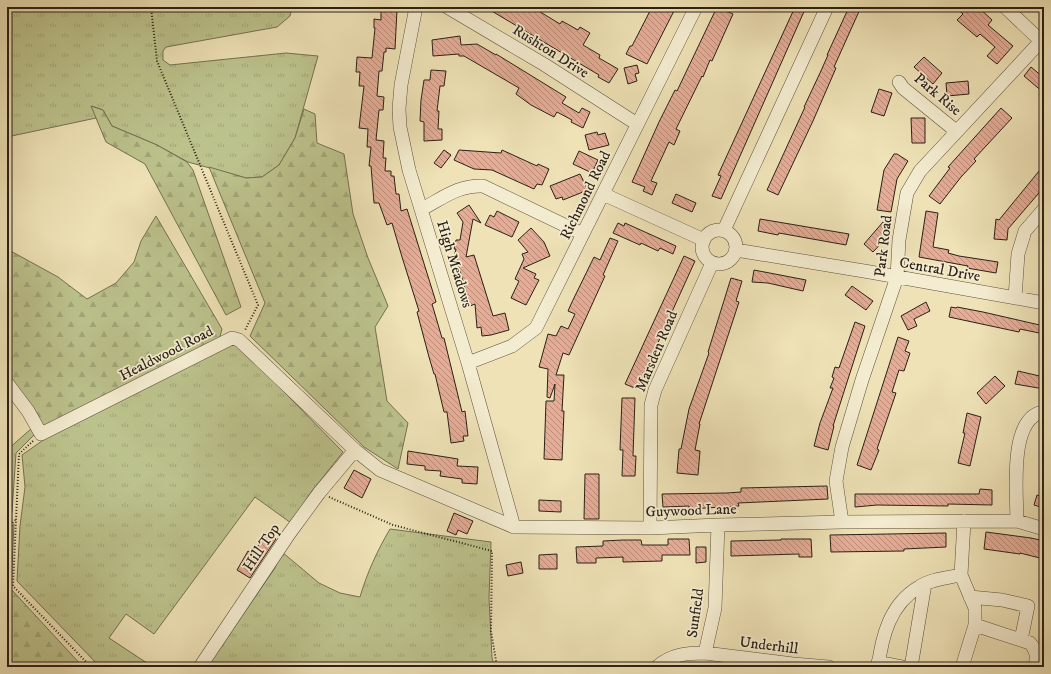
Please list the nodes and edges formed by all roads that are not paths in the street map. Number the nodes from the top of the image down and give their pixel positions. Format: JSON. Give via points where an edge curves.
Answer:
{"nodes":[{"id":1,"x":416,"y":7,"type":"edge"},
{"id":2,"x":447,"y":7,"type":"edge"},
{"id":3,"x":696,"y":7,"type":"edge"},
{"id":4,"x":827,"y":7,"type":"edge"},
{"id":5,"x":1005,"y":7,"type":"edge"},
{"id":6,"x":1043,"y":42,"type":"edge"},
{"id":7,"x":899,"y":82,"type":"dead end"},
{"id":8,"x":637,"y":124,"type":"junction"},
{"id":9,"x":956,"y":131,"type":"junction"},
{"id":10,"x":603,"y":194,"type":"junction"},
{"id":11,"x":422,"y":209,"type":"junction"},
{"id":12,"x":1044,"y":209,"type":"edge"},
{"id":13,"x":724,"y":230,"type":"junction"},
{"id":14,"x":583,"y":234,"type":"junction"},
{"id":15,"x":704,"y":240,"type":"junction"},
{"id":16,"x":736,"y":250,"type":"junction"},
{"id":17,"x":712,"y":262,"type":"junction"},
{"id":18,"x":897,"y":278,"type":"junction"},
{"id":19,"x":1015,"y":298,"type":"junction"},
{"id":20,"x":1044,"y":303,"type":"edge"},
{"id":21,"x":468,"y":363,"type":"junction"},
{"id":22,"x":7,"y":383,"type":"edge"},
{"id":23,"x":1044,"y":412,"type":"edge"},
{"id":24,"x":355,"y":450,"type":"junction"},
{"id":25,"x":964,"y":521,"type":"junction"},
{"id":26,"x":1017,"y":521,"type":"junction"},
{"id":27,"x":842,"y":522,"type":"junction"},
{"id":28,"x":718,"y":525,"type":"junction"},
{"id":29,"x":514,"y":527,"type":"junction"},
{"id":30,"x":650,"y":528,"type":"junction"},
{"id":31,"x":1044,"y":529,"type":"edge"},
{"id":32,"x":961,"y":575,"type":"junction"},
{"id":33,"x":925,"y":584,"type":"junction"},
{"id":34,"x":970,"y":597,"type":"junction"},
{"id":35,"x":975,"y":625,"type":"junction"},
{"id":36,"x":1021,"y":640,"type":"junction"},
{"id":37,"x":1040,"y":649,"type":"edge"},
{"id":38,"x":705,"y":653,"type":"junction"},
{"id":39,"x":878,"y":664,"type":"edge"},
{"id":40,"x":809,"y":666,"type":"edge"},
{"id":41,"x":200,"y":667,"type":"edge"},
{"id":42,"x":657,"y":667,"type":"edge"},
{"id":43,"x":829,"y":667,"type":"edge"},
{"id":44,"x":904,"y":667,"type":"edge"},
{"id":45,"x":911,"y":667,"type":"edge"},
{"id":46,"x":962,"y":667,"type":"edge"},
{"id":47,"x":1034,"y":667,"type":"edge"}],
"edges":[{"from":1,"to":11,"type":"street","name":"High Meadows","via":[[399,109],[409,170]]},
{"from":2,"to":8,"type":"street","name":"Rushton Drive"},
{"from":3,"to":8,"type":"street","name":"Richmond Road"},
{"from":4,"to":13,"type":"street"},
{"from":5,"to":6,"type":"street"},
{"from":6,"to":9,"type":"street","name":"Park Road"},
{"from":7,"to":9,"type":"street","name":"Park Rise"},
{"from":8,"to":10,"type":"street","name":"Richmond Road"},
{"from":9,"to":18,"type":"street","name":"Park Road","via":[[920,171],[907,193],[899,240]]},
{"from":10,"to":14,"type":"street","name":"Richmond Road"},
{"from":10,"to":15,"type":"street"},
{"from":11,"to":14,"type":"street","via":[[458,190],[482,186]]},
{"from":11,"to":21,"type":"street","name":"High Meadows"},
{"from":12,"to":19,"type":"street","via":[[1025,231],[1018,254]]},
{"from":13,"to":15,"type":"street","via":[[712,232]]},
{"from":13,"to":16,"type":"street","via":[[734,238]]},
{"from":14,"to":21,"type":"street","name":"Richmond Road","via":[[536,328],[512,346]]},
{"from":15,"to":17,"type":"street","via":[[703,253]]},
{"from":16,"to":17,"type":"street","via":[[727,262]]},
{"from":16,"to":18,"type":"street","name":"Central Drive"},
{"from":17,"to":30,"type":"street","name":"Marsden Road","via":[[655,390],[651,405]]},
{"from":18,"to":19,"type":"street","name":"Central Drive"},
{"from":18,"to":27,"type":"street","name":"Park Road","via":[[842,447],[836,481]]},
{"from":19,"to":20,"type":"street","name":"Central Drive"},
{"from":21,"to":29,"type":"street","name":"High Meadows"},
{"from":22,"to":24,"type":"street","name":"Healdwood Road","via":[[41,434],[232,338],[240,340]]},
{"from":23,"to":26,"type":"street","via":[[1037,413],[1020,425],[1021,439],[1013,465]]},
{"from":24,"to":29,"type":"street","name":"Guywood Lane","via":[[380,470]]},
{"from":24,"to":41,"type":"street","name":"Hill Top","via":[[289,534]]},
{"from":25,"to":26,"type":"street","name":"Guywood Lane"},
{"from":25,"to":27,"type":"street","name":"Guywood Lane"},
{"from":25,"to":32,"type":"street"},
{"from":26,"to":31,"type":"street","name":"Guywood Lane"},
{"from":27,"to":28,"type":"street","name":"Guywood Lane"},
{"from":28,"to":30,"type":"street","name":"Guywood Lane"},
{"from":28,"to":38,"type":"street","name":"Sunfield","via":[[715,608]]},
{"from":29,"to":30,"type":"street","name":"Guywood Lane"},
{"from":32,"to":33,"type":"street"},
{"from":32,"to":34,"type":"street"},
{"from":33,"to":39,"type":"street","via":[[896,601],[882,640]]},
{"from":33,"to":45,"type":"street"},
{"from":34,"to":35,"type":"street","via":[[975,608]]},
{"from":34,"to":36,"type":"street","via":[[1028,606]]},
{"from":35,"to":36,"type":"street"},
{"from":35,"to":46,"type":"street"},
{"from":36,"to":37,"type":"street"},
{"from":37,"to":47,"type":"street"},
{"from":38,"to":40,"type":"street","name":"Underhill"},
{"from":38,"to":42,"type":"street","name":"Sunfield","via":[[673,656]]},
{"from":39,"to":44,"type":"street"},
{"from":40,"to":43,"type":"street","name":"Underhill"}]}
